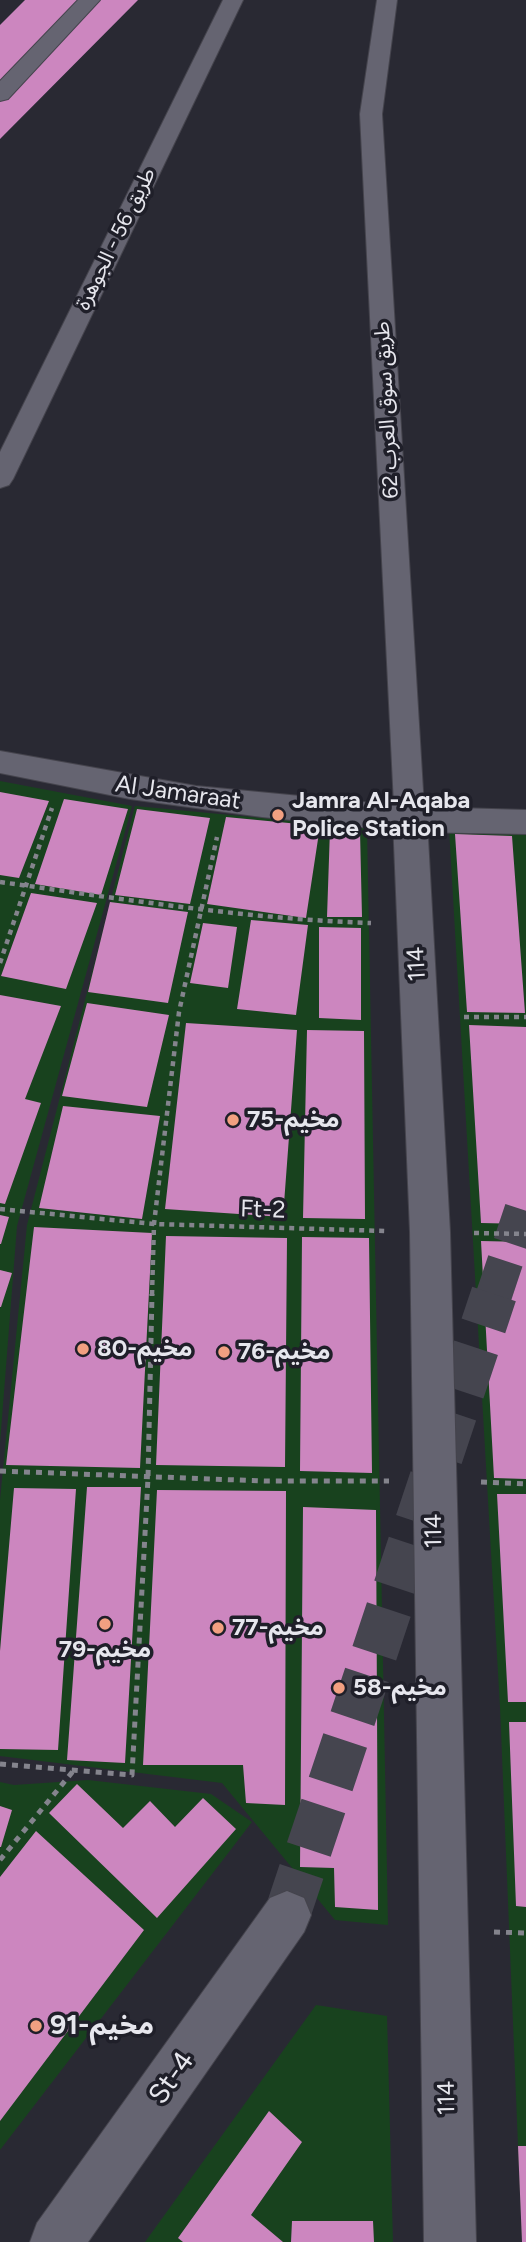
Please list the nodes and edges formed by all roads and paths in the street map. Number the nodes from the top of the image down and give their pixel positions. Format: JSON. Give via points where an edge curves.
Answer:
{"nodes":[{"id":1,"x":90,"y":0,"type":"edge"},
{"id":2,"x":233,"y":0,"type":"edge"},
{"id":3,"x":387,"y":0,"type":"edge"},
{"id":4,"x":0,"y":94,"type":"edge"},
{"id":5,"x":0,"y":478,"type":"edge"},
{"id":6,"x":0,"y":762,"type":"edge"},
{"id":7,"x":62,"y":776,"type":"junction"},
{"id":8,"x":225,"y":801,"type":"junction"},
{"id":9,"x":410,"y":820,"type":"junction"},
{"id":10,"x":526,"y":822,"type":"edge"},
{"id":11,"x":0,"y":882,"type":"edge"},
{"id":12,"x":28,"y":888,"type":"junction"},
{"id":13,"x":201,"y":909,"type":"junction"},
{"id":14,"x":414,"y":924,"type":"junction"},
{"id":15,"x":0,"y":963,"type":"edge"},
{"id":16,"x":513,"y":1017,"type":"dead end"},
{"id":17,"x":526,"y":1017,"type":"edge"},
{"id":18,"x":0,"y":1209,"type":"edge"},
{"id":19,"x":153,"y":1224,"type":"junction"},
{"id":20,"x":430,"y":1232,"type":"junction"},
{"id":21,"x":526,"y":1234,"type":"edge"},
{"id":22,"x":0,"y":1471,"type":"edge"},
{"id":23,"x":148,"y":1478,"type":"junction"},
{"id":24,"x":433,"y":1480,"type":"junction"},
{"id":25,"x":526,"y":1484,"type":"edge"},
{"id":26,"x":0,"y":1764,"type":"edge"},
{"id":27,"x":74,"y":1770,"type":"junction"},
{"id":28,"x":0,"y":1860,"type":"edge"},
{"id":29,"x":287,"y":1915,"type":"tunnel mouth"},
{"id":30,"x":57,"y":2242,"type":"edge"},
{"id":31,"x":450,"y":2242,"type":"edge"}],
"edges":[{"from":1,"to":4,"type":"street"},
{"from":2,"to":5,"type":"street","name":"طريق 56 - الجوهرة"},
{"from":3,"to":9,"type":"street","name":"طريق سوق العرب 62","via":[[371,114]]},
{"from":6,"to":7,"type":"street","name":"Al Jamaraat"},
{"from":7,"to":8,"type":"street","name":"Al Jamaraat"},
{"from":7,"to":12,"type":"path"},
{"from":8,"to":9,"type":"street","name":"Al Jamaraat"},
{"from":8,"to":13,"type":"path"},
{"from":9,"to":10,"type":"street","name":"Al Jamaraat"},
{"from":9,"to":14,"type":"street","name":"114"},
{"from":11,"to":12,"type":"path"},
{"from":12,"to":13,"type":"path"},
{"from":12,"to":15,"type":"path"},
{"from":13,"to":14,"type":"path","via":[[314,921]]},
{"from":13,"to":19,"type":"path","via":[[179,1012]]},
{"from":14,"to":20,"type":"street","name":"114"},
{"from":16,"to":17,"type":"path"},
{"from":18,"to":19,"type":"path","name":"Ft-2"},
{"from":19,"to":20,"type":"path","name":"Ft-2"},
{"from":19,"to":23,"type":"path"},
{"from":20,"to":21,"type":"path","name":"Ft-2"},
{"from":20,"to":24,"type":"street","name":"114"},
{"from":22,"to":23,"type":"path"},
{"from":23,"to":24,"type":"path"},
{"from":23,"to":27,"type":"path","via":[[132,1775]]},
{"from":24,"to":25,"type":"path"},
{"from":24,"to":31,"type":"street","name":"114"},
{"from":26,"to":27,"type":"path"},
{"from":27,"to":28,"type":"path"},
{"from":29,"to":30,"type":"street","name":"St-4"}]}
